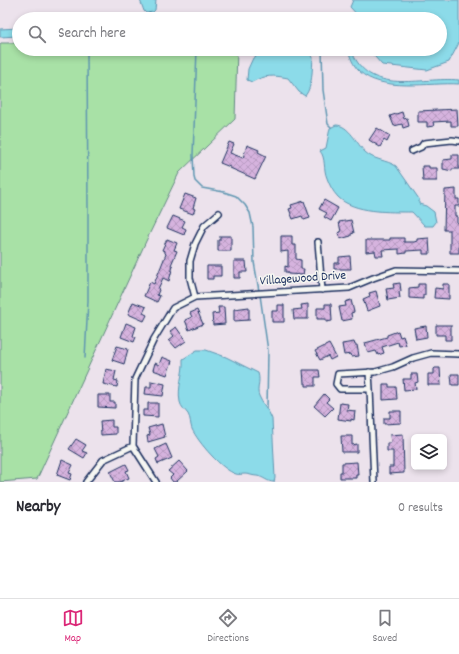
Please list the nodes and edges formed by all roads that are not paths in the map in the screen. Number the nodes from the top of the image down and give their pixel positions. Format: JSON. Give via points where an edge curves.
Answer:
{"nodes":[{"id":1,"x":459,"y":141,"type":"edge"},
{"id":2,"x":412,"y":151,"type":"dead end"},
{"id":3,"x":219,"y":213,"type":"dead end"},
{"id":4,"x":318,"y":242,"type":"dead end"},
{"id":5,"x":459,"y":271,"type":"edge"},
{"id":6,"x":322,"y":290,"type":"junction"},
{"id":7,"x":195,"y":297,"type":"junction"},
{"id":8,"x":459,"y":354,"type":"edge"},
{"id":9,"x":369,"y":372,"type":"junction"},
{"id":10,"x":370,"y":389,"type":"junction"},
{"id":11,"x":133,"y":446,"type":"junction"},
{"id":12,"x":86,"y":482,"type":"edge"},
{"id":13,"x":156,"y":482,"type":"edge"},
{"id":14,"x":374,"y":482,"type":"edge"}],
"edges":[{"from":1,"to":2,"type":"street","via":[[424,143]]},
{"from":3,"to":7,"type":"street","via":[[204,226],[190,261],[190,278]]},
{"from":4,"to":6,"type":"street"},
{"from":5,"to":6,"type":"street","name":"Villagewood Drive","via":[[396,270],[349,288]]},
{"from":6,"to":7,"type":"street","name":"Villagewood Drive"},
{"from":7,"to":11,"type":"street","name":"Villagewood Drive","via":[[173,308],[154,339],[135,379]]},
{"from":8,"to":9,"type":"street","via":[[431,352],[393,367]]},
{"from":9,"to":10,"type":"street"},
{"from":9,"to":10,"type":"street","via":[[338,374],[336,384],[340,389]]},
{"from":10,"to":14,"type":"street"},
{"from":11,"to":12,"type":"street","via":[[103,460]]},
{"from":11,"to":13,"type":"street"}]}
